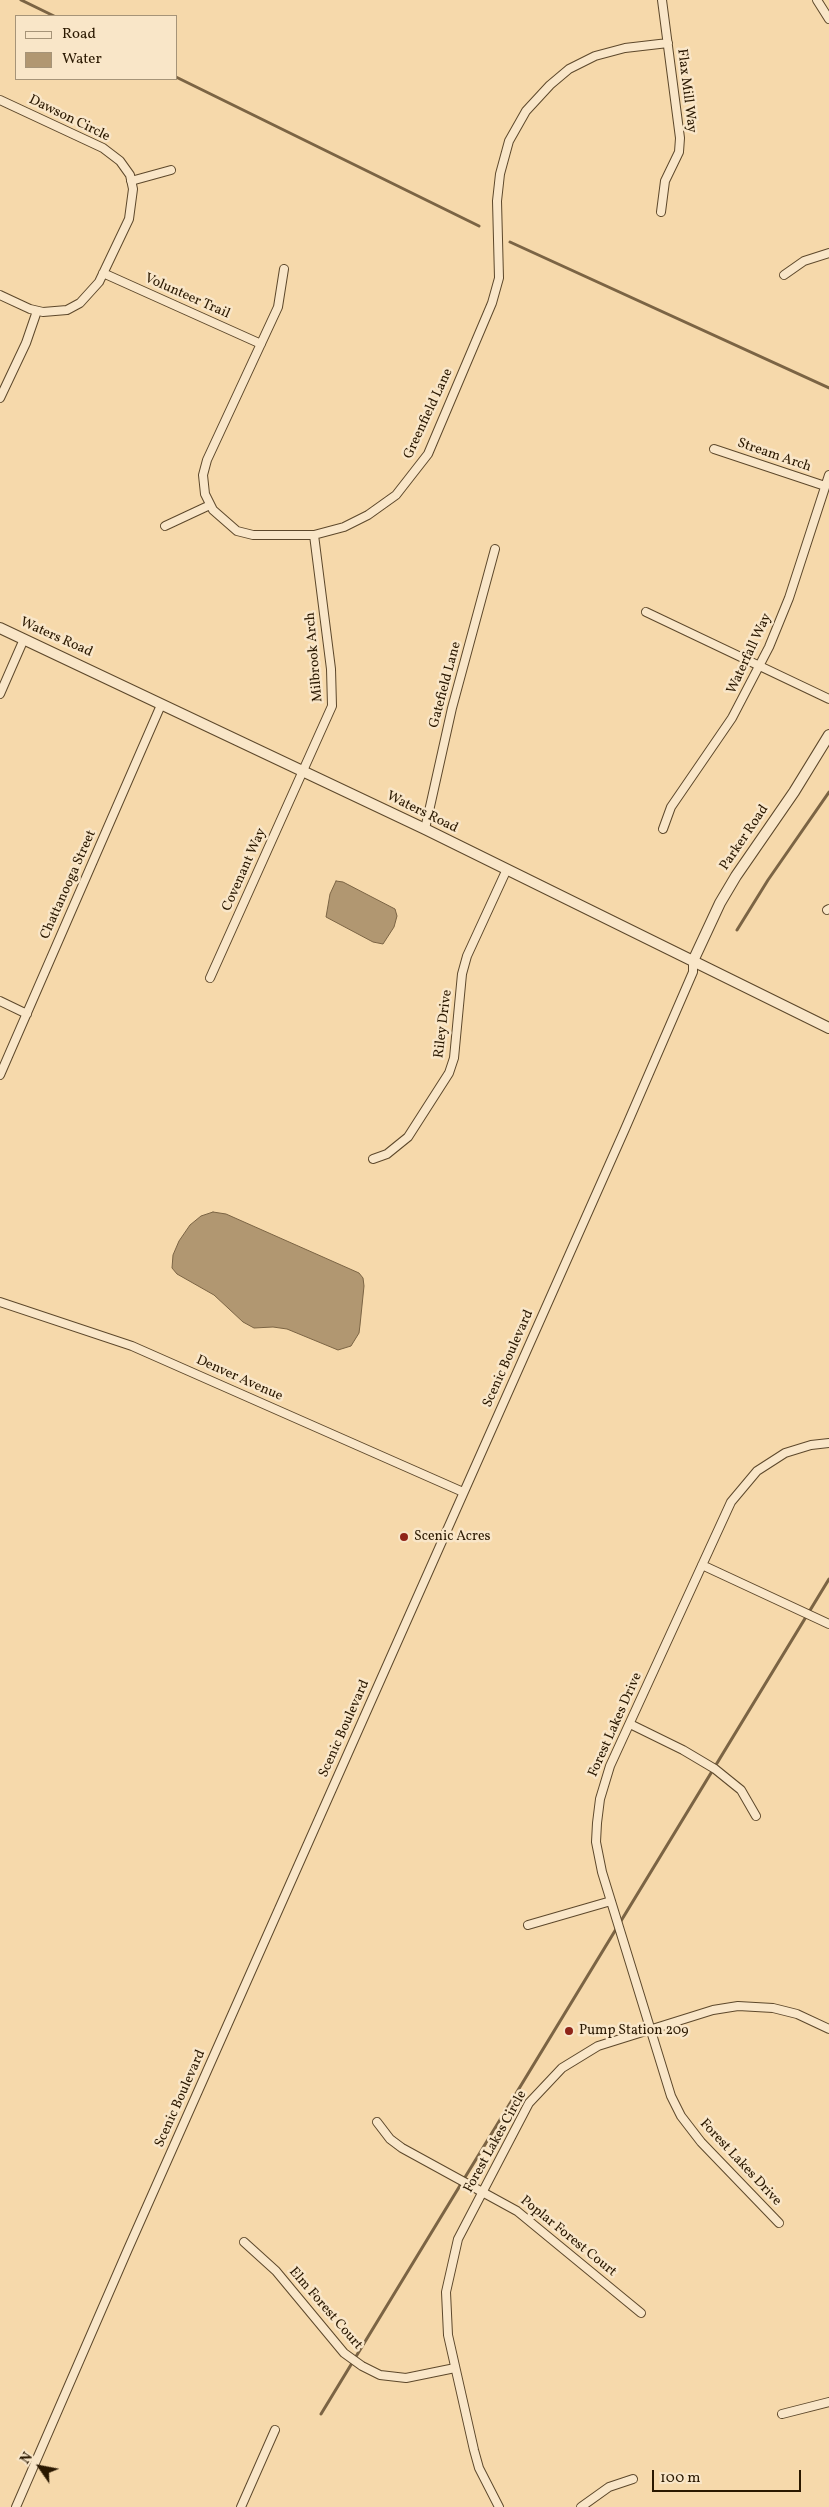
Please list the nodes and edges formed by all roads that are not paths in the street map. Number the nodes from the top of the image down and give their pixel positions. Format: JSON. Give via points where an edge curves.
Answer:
{"nodes":[{"id":1,"x":662,"y":0,"type":"edge"},
{"id":2,"x":817,"y":0,"type":"edge"},
{"id":3,"x":829,"y":19,"type":"edge"},
{"id":4,"x":668,"y":43,"type":"junction"},
{"id":5,"x":0,"y":100,"type":"edge"},
{"id":6,"x":171,"y":170,"type":"dead end"},
{"id":7,"x":131,"y":181,"type":"junction"},
{"id":8,"x":661,"y":212,"type":"dead end"},
{"id":9,"x":829,"y":253,"type":"edge"},
{"id":10,"x":284,"y":269,"type":"dead end"},
{"id":11,"x":103,"y":273,"type":"junction"},
{"id":12,"x":784,"y":275,"type":"dead end"},
{"id":13,"x":0,"y":295,"type":"edge"},
{"id":14,"x":37,"y":311,"type":"junction"},
{"id":15,"x":260,"y":344,"type":"junction"},
{"id":16,"x":0,"y":398,"type":"edge"},
{"id":17,"x":714,"y":449,"type":"dead end"},
{"id":18,"x":829,"y":474,"type":"edge"},
{"id":19,"x":825,"y":486,"type":"junction"},
{"id":20,"x":210,"y":505,"type":"junction"},
{"id":21,"x":165,"y":526,"type":"dead end"},
{"id":22,"x":314,"y":535,"type":"junction"},
{"id":23,"x":495,"y":549,"type":"dead end"},
{"id":24,"x":646,"y":612,"type":"dead end"},
{"id":25,"x":0,"y":628,"type":"edge"},
{"id":26,"x":24,"y":639,"type":"junction"},
{"id":27,"x":760,"y":665,"type":"junction"},
{"id":28,"x":0,"y":694,"type":"edge"},
{"id":29,"x":829,"y":699,"type":"edge"},
{"id":30,"x":162,"y":706,"type":"junction"},
{"id":31,"x":829,"y":735,"type":"edge"},
{"id":32,"x":303,"y":771,"type":"junction"},
{"id":33,"x":424,"y":829,"type":"junction"},
{"id":34,"x":663,"y":829,"type":"dead end"},
{"id":35,"x":507,"y":869,"type":"junction"},
{"id":36,"x":693,"y":961,"type":"junction"},
{"id":37,"x":210,"y":978,"type":"dead end"},
{"id":38,"x":0,"y":1002,"type":"edge"},
{"id":39,"x":27,"y":1014,"type":"junction"},
{"id":40,"x":829,"y":1028,"type":"edge"},
{"id":41,"x":0,"y":1075,"type":"edge"},
{"id":42,"x":372,"y":1159,"type":"dead end"},
{"id":43,"x":0,"y":1302,"type":"edge"},
{"id":44,"x":829,"y":1443,"type":"edge"},
{"id":45,"x":463,"y":1492,"type":"junction"},
{"id":46,"x":702,"y":1565,"type":"junction"},
{"id":47,"x":829,"y":1624,"type":"edge"},
{"id":48,"x":630,"y":1724,"type":"junction"},
{"id":49,"x":756,"y":1816,"type":"dead end"},
{"id":50,"x":611,"y":1901,"type":"junction"},
{"id":51,"x":528,"y":1925,"type":"dead end"},
{"id":52,"x":651,"y":2029,"type":"junction"},
{"id":53,"x":829,"y":2029,"type":"edge"},
{"id":54,"x":377,"y":2122,"type":"dead end"},
{"id":55,"x":482,"y":2191,"type":"junction"},
{"id":56,"x":779,"y":2223,"type":"dead end"},
{"id":57,"x":244,"y":2242,"type":"dead end"},
{"id":58,"x":641,"y":2313,"type":"dead end"},
{"id":59,"x":455,"y":2368,"type":"junction"},
{"id":60,"x":829,"y":2402,"type":"edge"},
{"id":61,"x":782,"y":2414,"type":"dead end"},
{"id":62,"x":275,"y":2430,"type":"dead end"},
{"id":63,"x":633,"y":2479,"type":"dead end"},
{"id":64,"x":16,"y":2507,"type":"edge"},
{"id":65,"x":241,"y":2507,"type":"edge"},
{"id":66,"x":499,"y":2507,"type":"edge"},
{"id":67,"x":581,"y":2507,"type":"edge"}],
"edges":[{"from":1,"to":4,"type":"street","name":"Flax Mill Way"},
{"from":2,"to":3,"type":"street"},
{"from":4,"to":8,"type":"street","name":"Flax Mill Way","via":[[680,138],[679,152],[665,181]]},
{"from":4,"to":22,"type":"street","name":"Greenfield Lane","via":[[625,48],[594,56],[550,85],[526,111],[509,141],[500,174],[497,201],[499,278],[492,303],[428,454],[396,495],[368,516]]},
{"from":5,"to":7,"type":"street","name":"Dawson Circle","via":[[103,148],[120,161]]},
{"from":6,"to":7,"type":"street"},
{"from":7,"to":11,"type":"street","via":[[129,219]]},
{"from":9,"to":12,"type":"street","via":[[804,261]]},
{"from":10,"to":15,"type":"street","name":"Greenfield Lane","via":[[278,307]]},
{"from":11,"to":14,"type":"street","via":[[80,303],[67,310]]},
{"from":11,"to":15,"type":"street","name":"Volunteer Trail"},
{"from":13,"to":14,"type":"street"},
{"from":14,"to":16,"type":"street"},
{"from":15,"to":20,"type":"street","name":"Greenfield Lane","via":[[207,460],[203,475]]},
{"from":17,"to":19,"type":"street","name":"Stream Arch"},
{"from":18,"to":19,"type":"street","name":"Waterfall Way"},
{"from":19,"to":27,"type":"street","name":"Waterfall Way","via":[[789,598]]},
{"from":20,"to":21,"type":"street"},
{"from":20,"to":22,"type":"street","name":"Greenfield Lane","via":[[237,531],[270,536]]},
{"from":22,"to":32,"type":"street","name":"Milbrook Arch","via":[[333,695],[328,719]]},
{"from":23,"to":33,"type":"street","name":"Gatefield Lane","via":[[452,708]]},
{"from":24,"to":27,"type":"street"},
{"from":25,"to":26,"type":"street","name":"Waters Road"},
{"from":26,"to":28,"type":"street"},
{"from":26,"to":30,"type":"street","name":"Waters Road","via":[[102,674]]},
{"from":27,"to":29,"type":"street"},
{"from":27,"to":34,"type":"street","name":"Waterfall Way","via":[[732,718],[675,801]]},
{"from":30,"to":32,"type":"street","name":"Waters Road"},
{"from":30,"to":39,"type":"street","name":"Chattanooga Street"},
{"from":31,"to":36,"type":"street","name":"Parker Road","via":[[736,876]]},
{"from":32,"to":33,"type":"street","name":"Waters Road"},
{"from":32,"to":37,"type":"street","name":"Covenant Way"},
{"from":33,"to":35,"type":"street","name":"Waters Road"},
{"from":35,"to":36,"type":"street","name":"Waters Road"},
{"from":35,"to":42,"type":"street","name":"Riley Drive","via":[[467,956],[450,1073],[408,1137],[387,1154]]},
{"from":36,"to":40,"type":"street","name":"Waters Road"},
{"from":36,"to":45,"type":"street","name":"Scenic Boulevard","via":[[693,972],[625,1129]]},
{"from":38,"to":39,"type":"street"},
{"from":39,"to":41,"type":"street","name":"Chattanooga Street"},
{"from":43,"to":45,"type":"street","name":"Denver Avenue","via":[[132,1346]]},
{"from":44,"to":46,"type":"street","name":"Forest Lakes Drive","via":[[785,1452],[757,1471],[732,1502]]},
{"from":45,"to":64,"type":"street","name":"Scenic Boulevard"},
{"from":46,"to":47,"type":"street"},
{"from":46,"to":48,"type":"street","name":"Forest Lakes Drive"},
{"from":48,"to":49,"type":"street","via":[[715,1769],[741,1790]]},
{"from":48,"to":50,"type":"street","name":"Forest Lakes Drive","via":[[604,1780],[597,1823],[596,1842]]},
{"from":50,"to":51,"type":"street"},
{"from":50,"to":52,"type":"street","name":"Forest Lakes Drive"},
{"from":52,"to":53,"type":"street","name":"Forest Lakes Circle","via":[[713,2010],[756,2006],[796,2014]]},
{"from":52,"to":55,"type":"street","name":"Forest Lakes Circle","via":[[598,2046],[562,2068],[529,2103]]},
{"from":52,"to":56,"type":"street","name":"Forest Lakes Drive","via":[[665,2081],[681,2116],[701,2142]]},
{"from":54,"to":55,"type":"street","name":"Poplar Forest Court","via":[[402,2148]]},
{"from":55,"to":58,"type":"street","name":"Poplar Forest Court","via":[[518,2211]]},
{"from":55,"to":59,"type":"street","name":"Forest Lakes Circle","via":[[458,2239],[449,2271],[447,2318]]},
{"from":57,"to":59,"type":"street","name":"Elm Forest Court","via":[[276,2271],[344,2353],[362,2366],[380,2376],[406,2378]]},
{"from":59,"to":66,"type":"street","name":"Forest Lakes Circle","via":[[479,2468]]},
{"from":60,"to":61,"type":"street"},
{"from":62,"to":65,"type":"street"},
{"from":63,"to":67,"type":"street","via":[[609,2487]]}]}
